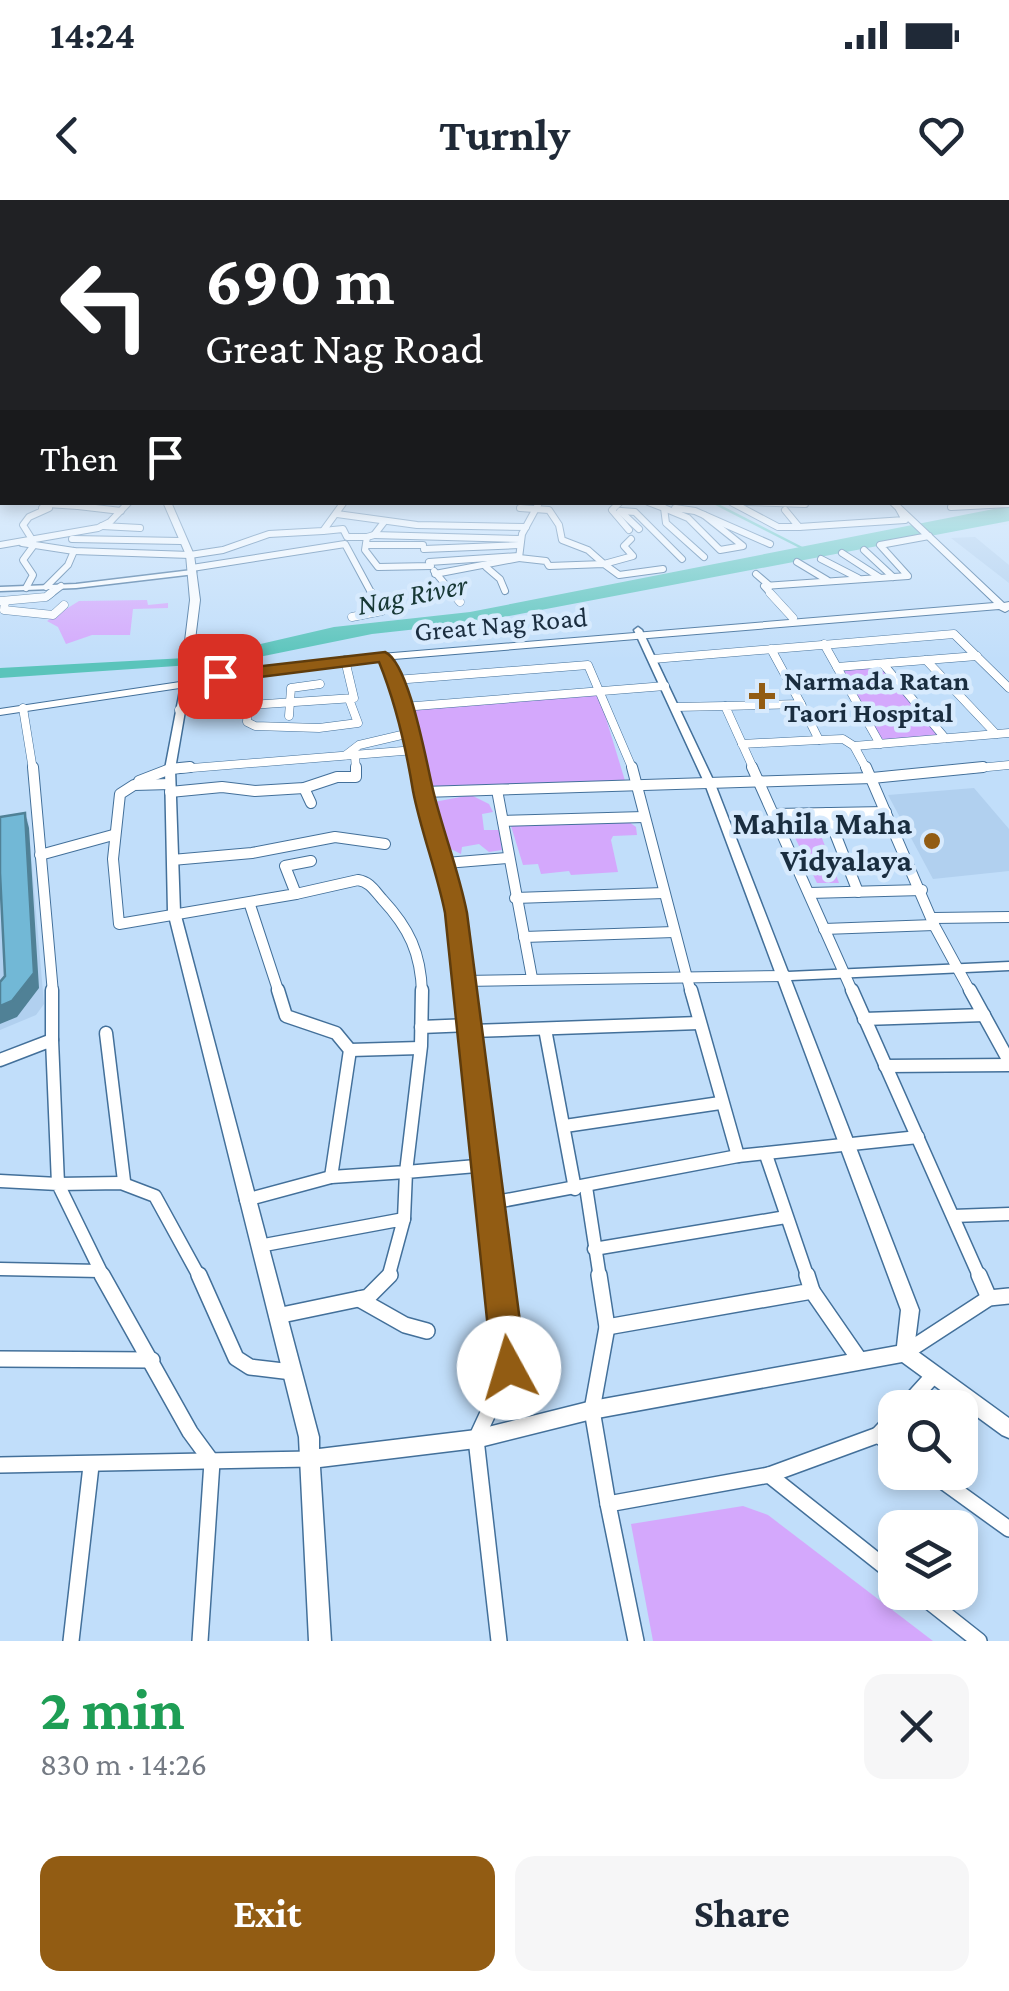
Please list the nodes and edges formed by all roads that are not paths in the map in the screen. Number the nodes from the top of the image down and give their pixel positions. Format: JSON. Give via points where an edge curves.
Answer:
{"nodes":[{"id":1,"x":23,"y":525,"type":"edge"},
{"id":2,"x":175,"y":525,"type":"edge"},
{"id":3,"x":327,"y":525,"type":"edge"},
{"id":4,"x":381,"y":525,"type":"edge"},
{"id":5,"x":433,"y":525,"type":"edge"},
{"id":6,"x":444,"y":525,"type":"edge"},
{"id":7,"x":557,"y":525,"type":"edge"},
{"id":8,"x":623,"y":525,"type":"edge"},
{"id":9,"x":636,"y":525,"type":"edge"},
{"id":10,"x":648,"y":525,"type":"edge"},
{"id":11,"x":667,"y":525,"type":"edge"},
{"id":12,"x":692,"y":525,"type":"edge"},
{"id":13,"x":717,"y":525,"type":"edge"},
{"id":14,"x":727,"y":525,"type":"edge"},
{"id":15,"x":775,"y":525,"type":"edge"},
{"id":16,"x":826,"y":525,"type":"edge"},
{"id":17,"x":919,"y":525,"type":"edge"},
{"id":18,"x":102,"y":526,"type":"joint"},
{"id":19,"x":526,"y":527,"type":"joint"},
{"id":20,"x":799,"y":527,"type":"joint"},
{"id":21,"x":140,"y":528,"type":"dead end"},
{"id":22,"x":639,"y":529,"type":"dead end"},
{"id":23,"x":323,"y":530,"type":"junction"},
{"id":24,"x":72,"y":536,"type":"junction"},
{"id":25,"x":429,"y":536,"type":"junction"},
{"id":26,"x":932,"y":537,"type":"junction"},
{"id":27,"x":369,"y":539,"type":"junction"},
{"id":28,"x":181,"y":541,"type":"junction"},
{"id":29,"x":128,"y":542,"type":"junction"},
{"id":30,"x":33,"y":543,"type":"junction"},
{"id":31,"x":770,"y":544,"type":"dead end"},
{"id":32,"x":0,"y":545,"type":"edge"},
{"id":33,"x":62,"y":549,"type":"junction"},
{"id":34,"x":519,"y":550,"type":"junction"},
{"id":35,"x":864,"y":550,"type":"dead end"},
{"id":36,"x":852,"y":551,"type":"dead end"},
{"id":37,"x":74,"y":552,"type":"junction"},
{"id":38,"x":121,"y":554,"type":"junction"},
{"id":39,"x":838,"y":554,"type":"dead end"},
{"id":40,"x":190,"y":556,"type":"junction"},
{"id":41,"x":704,"y":557,"type":"dead end"},
{"id":42,"x":428,"y":559,"type":"junction"},
{"id":43,"x":821,"y":559,"type":"dead end"},
{"id":44,"x":682,"y":560,"type":"dead end"},
{"id":45,"x":796,"y":562,"type":"dead end"},
{"id":46,"x":604,"y":564,"type":"junction"},
{"id":47,"x":486,"y":567,"type":"junction"},
{"id":48,"x":663,"y":569,"type":"dead end"},
{"id":49,"x":192,"y":570,"type":"junction"},
{"id":50,"x":756,"y":574,"type":"dead end"},
{"id":51,"x":887,"y":577,"type":"junction"},
{"id":52,"x":859,"y":579,"type":"junction"},
{"id":53,"x":828,"y":581,"type":"junction"},
{"id":54,"x":61,"y":586,"type":"junction"},
{"id":55,"x":770,"y":586,"type":"junction"},
{"id":56,"x":46,"y":587,"type":"junction"},
{"id":57,"x":26,"y":588,"type":"junction"},
{"id":58,"x":0,"y":589,"type":"edge"},
{"id":59,"x":505,"y":592,"type":"dead end"},
{"id":60,"x":3,"y":601,"type":"edge"},
{"id":61,"x":460,"y":602,"type":"dead end"},
{"id":62,"x":1004,"y":602,"type":"edge"},
{"id":63,"x":64,"y":605,"type":"dead end"},
{"id":64,"x":978,"y":605,"type":"junction"},
{"id":65,"x":352,"y":617,"type":"dead end"},
{"id":66,"x":792,"y":618,"type":"junction"},
{"id":67,"x":639,"y":632,"type":"junction"},
{"id":68,"x":824,"y":644,"type":"junction"},
{"id":69,"x":771,"y":649,"type":"junction"},
{"id":70,"x":188,"y":652,"type":"joint"},
{"id":71,"x":977,"y":656,"type":"junction"},
{"id":72,"x":385,"y":657,"type":"junction"},
{"id":73,"x":653,"y":658,"type":"junction"},
{"id":74,"x":345,"y":660,"type":"junction"},
{"id":75,"x":926,"y":660,"type":"junction"},
{"id":76,"x":883,"y":664,"type":"junction"},
{"id":77,"x":837,"y":668,"type":"junction"},
{"id":78,"x":186,"y":676,"type":"junction"},
{"id":79,"x":395,"y":680,"type":"junction"},
{"id":80,"x":320,"y":684,"type":"dead end"},
{"id":81,"x":665,"y":686,"type":"junction"},
{"id":82,"x":1009,"y":688,"type":"edge"},
{"id":83,"x":602,"y":691,"type":"junction"},
{"id":84,"x":349,"y":699,"type":"junction"},
{"id":85,"x":287,"y":703,"type":"junction"},
{"id":86,"x":800,"y":704,"type":"junction"},
{"id":87,"x":248,"y":706,"type":"junction"},
{"id":88,"x":725,"y":706,"type":"junction"},
{"id":89,"x":403,"y":707,"type":"junction"},
{"id":90,"x":0,"y":708,"type":"edge"},
{"id":91,"x":23,"y":708,"type":"junction"},
{"id":92,"x":675,"y":708,"type":"junction"},
{"id":93,"x":179,"y":710,"type":"junction"},
{"id":94,"x":289,"y":716,"type":"dead end"},
{"id":95,"x":1009,"y":732,"type":"edge"},
{"id":96,"x":410,"y":733,"type":"junction"},
{"id":97,"x":996,"y":734,"type":"junction"},
{"id":98,"x":945,"y":738,"type":"junction"},
{"id":99,"x":819,"y":740,"type":"junction"},
{"id":100,"x":742,"y":744,"type":"junction"},
{"id":101,"x":880,"y":744,"type":"junction"},
{"id":102,"x":854,"y":746,"type":"junction"},
{"id":103,"x":353,"y":749,"type":"junction"},
{"id":104,"x":415,"y":750,"type":"junction"},
{"id":105,"x":1009,"y":765,"type":"edge"},
{"id":106,"x":872,"y":778,"type":"junction"},
{"id":107,"x":170,"y":782,"type":"junction"},
{"id":108,"x":761,"y":782,"type":"junction"},
{"id":109,"x":710,"y":784,"type":"junction"},
{"id":110,"x":638,"y":785,"type":"junction"},
{"id":111,"x":304,"y":788,"type":"junction"},
{"id":112,"x":497,"y":790,"type":"junction"},
{"id":113,"x":423,"y":792,"type":"junction"},
{"id":114,"x":311,"y":803,"type":"dead end"},
{"id":115,"x":886,"y":812,"type":"junction"},
{"id":116,"x":775,"y":814,"type":"junction"},
{"id":117,"x":827,"y":814,"type":"junction"},
{"id":118,"x":644,"y":817,"type":"junction"},
{"id":119,"x":503,"y":821,"type":"junction"},
{"id":120,"x":114,"y":836,"type":"junction"},
{"id":121,"x":385,"y":844,"type":"dead end"},
{"id":122,"x":40,"y":856,"type":"junction"},
{"id":123,"x":506,"y":858,"type":"junction"},
{"id":124,"x":172,"y":860,"type":"junction"},
{"id":125,"x":311,"y":860,"type":"dead end"},
{"id":126,"x":446,"y":864,"type":"junction"},
{"id":127,"x":922,"y":890,"type":"junction"},
{"id":128,"x":858,"y":892,"type":"junction"},
{"id":129,"x":664,"y":893,"type":"junction"},
{"id":130,"x":809,"y":893,"type":"junction"},
{"id":131,"x":296,"y":894,"type":"junction"},
{"id":132,"x":515,"y":898,"type":"junction"},
{"id":133,"x":250,"y":905,"type":"junction"},
{"id":134,"x":176,"y":916,"type":"junction"},
{"id":135,"x":1009,"y":917,"type":"edge"},
{"id":136,"x":934,"y":921,"type":"junction"},
{"id":137,"x":824,"y":928,"type":"junction"},
{"id":138,"x":674,"y":932,"type":"junction"},
{"id":139,"x":524,"y":938,"type":"junction"},
{"id":140,"x":957,"y":966,"type":"junction"},
{"id":141,"x":1009,"y":966,"type":"edge"},
{"id":142,"x":844,"y":971,"type":"junction"},
{"id":143,"x":687,"y":975,"type":"junction"},
{"id":144,"x":786,"y":976,"type":"junction"},
{"id":145,"x":532,"y":978,"type":"junction"},
{"id":146,"x":464,"y":981,"type":"junction"},
{"id":147,"x":984,"y":1015,"type":"junction"},
{"id":148,"x":864,"y":1018,"type":"junction"},
{"id":149,"x":699,"y":1023,"type":"junction"},
{"id":150,"x":421,"y":1028,"type":"junction"},
{"id":151,"x":470,"y":1028,"type":"junction"},
{"id":152,"x":545,"y":1028,"type":"junction"},
{"id":153,"x":106,"y":1032,"type":"dead end"},
{"id":154,"x":52,"y":1040,"type":"junction"},
{"id":155,"x":420,"y":1048,"type":"junction"},
{"id":156,"x":350,"y":1050,"type":"junction"},
{"id":157,"x":0,"y":1060,"type":"edge"},
{"id":158,"x":1009,"y":1064,"type":"edge"},
{"id":159,"x":885,"y":1066,"type":"junction"},
{"id":160,"x":720,"y":1103,"type":"junction"},
{"id":161,"x":565,"y":1126,"type":"junction"},
{"id":162,"x":918,"y":1137,"type":"junction"},
{"id":163,"x":850,"y":1148,"type":"junction"},
{"id":164,"x":766,"y":1154,"type":"junction"},
{"id":165,"x":738,"y":1156,"type":"junction"},
{"id":166,"x":488,"y":1166,"type":"junction"},
{"id":167,"x":406,"y":1172,"type":"junction"},
{"id":168,"x":331,"y":1177,"type":"junction"},
{"id":169,"x":0,"y":1182,"type":"edge"},
{"id":170,"x":124,"y":1182,"type":"junction"},
{"id":171,"x":58,"y":1184,"type":"junction"},
{"id":172,"x":581,"y":1188,"type":"junction"},
{"id":173,"x":246,"y":1200,"type":"junction"},
{"id":174,"x":492,"y":1203,"type":"junction"},
{"id":175,"x":1009,"y":1214,"type":"edge"},
{"id":176,"x":953,"y":1216,"type":"junction"},
{"id":177,"x":786,"y":1217,"type":"junction"},
{"id":178,"x":404,"y":1219,"type":"junction"},
{"id":179,"x":259,"y":1246,"type":"junction"},
{"id":180,"x":594,"y":1249,"type":"junction"},
{"id":181,"x":0,"y":1268,"type":"edge"},
{"id":182,"x":100,"y":1271,"type":"junction"},
{"id":183,"x":812,"y":1291,"type":"junction"},
{"id":184,"x":1009,"y":1296,"type":"edge"},
{"id":185,"x":989,"y":1298,"type":"junction"},
{"id":186,"x":358,"y":1299,"type":"junction"},
{"id":187,"x":277,"y":1316,"type":"junction"},
{"id":188,"x":607,"y":1327,"type":"junction"},
{"id":189,"x":427,"y":1331,"type":"dead end"},
{"id":190,"x":905,"y":1353,"type":"junction"},
{"id":191,"x":0,"y":1359,"type":"edge"},
{"id":192,"x":859,"y":1359,"type":"junction"},
{"id":193,"x":152,"y":1360,"type":"junction"},
{"id":194,"x":292,"y":1372,"type":"junction"},
{"id":195,"x":934,"y":1376,"type":"junction"},
{"id":196,"x":921,"y":1390,"type":"edge"},
{"id":197,"x":592,"y":1410,"type":"junction"},
{"id":198,"x":1009,"y":1430,"type":"edge"},
{"id":199,"x":878,"y":1435,"type":"edge"},
{"id":200,"x":476,"y":1439,"type":"junction"},
{"id":201,"x":312,"y":1459,"type":"junction"},
{"id":202,"x":212,"y":1462,"type":"junction"},
{"id":203,"x":0,"y":1465,"type":"edge"},
{"id":204,"x":90,"y":1466,"type":"junction"},
{"id":205,"x":768,"y":1475,"type":"junction"},
{"id":206,"x":955,"y":1490,"type":"edge"},
{"id":207,"x":608,"y":1504,"type":"junction"},
{"id":208,"x":1009,"y":1529,"type":"edge"},
{"id":209,"x":878,"y":1562,"type":"edge"},
{"id":210,"x":937,"y":1610,"type":"edge"},
{"id":211,"x":969,"y":1638,"type":"edge"},
{"id":212,"x":71,"y":1641,"type":"edge"},
{"id":213,"x":200,"y":1641,"type":"edge"},
{"id":214,"x":320,"y":1641,"type":"edge"},
{"id":215,"x":499,"y":1641,"type":"edge"},
{"id":216,"x":636,"y":1641,"type":"edge"}],
"edges":[{"from":1,"to":30,"type":"street"},
{"from":2,"to":28,"type":"main road"},
{"from":3,"to":23,"type":"street"},
{"from":4,"to":27,"type":"street"},
{"from":5,"to":25,"type":"street"},
{"from":6,"to":19,"type":"street"},
{"from":7,"to":46,"type":"street","via":[[562,540]]},
{"from":8,"to":46,"type":"street","via":[[632,556]]},
{"from":9,"to":22,"type":"street"},
{"from":10,"to":44,"type":"street"},
{"from":11,"to":41,"type":"street"},
{"from":12,"to":13,"type":"street","via":[[720,550],[743,546]]},
{"from":14,"to":31,"type":"street"},
{"from":15,"to":20,"type":"street"},
{"from":16,"to":20,"type":"street"},
{"from":17,"to":26,"type":"main road"},
{"from":18,"to":21,"type":"street"},
{"from":18,"to":24,"type":"street"},
{"from":19,"to":34,"type":"street"},
{"from":23,"to":27,"type":"street"},
{"from":23,"to":40,"type":"street","via":[[269,534]]},
{"from":24,"to":29,"type":"street"},
{"from":24,"to":30,"type":"street"},
{"from":24,"to":33,"type":"street"},
{"from":25,"to":27,"type":"street"},
{"from":25,"to":34,"type":"street"},
{"from":25,"to":42,"type":"street"},
{"from":26,"to":51,"type":"street","via":[[880,545],[910,574]]},
{"from":26,"to":62,"type":"main road"},
{"from":27,"to":42,"type":"street"},
{"from":27,"to":42,"type":"street","via":[[378,567]]},
{"from":28,"to":29,"type":"street"},
{"from":28,"to":40,"type":"main road"},
{"from":29,"to":38,"type":"street"},
{"from":30,"to":32,"type":"street"},
{"from":30,"to":33,"type":"street"},
{"from":30,"to":57,"type":"street","via":[[23,560],[33,576]]},
{"from":33,"to":37,"type":"street"},
{"from":34,"to":42,"type":"street"},
{"from":34,"to":42,"type":"street"},
{"from":34,"to":46,"type":"street","via":[[550,566]]},
{"from":34,"to":47,"type":"street"},
{"from":35,"to":51,"type":"street"},
{"from":36,"to":51,"type":"street"},
{"from":37,"to":38,"type":"street"},
{"from":37,"to":56,"type":"street"},
{"from":38,"to":40,"type":"street"},
{"from":39,"to":51,"type":"street","via":[[863,572]]},
{"from":40,"to":49,"type":"main road"},
{"from":42,"to":47,"type":"street"},
{"from":42,"to":61,"type":"street"},
{"from":43,"to":52,"type":"street"},
{"from":45,"to":53,"type":"street"},
{"from":46,"to":48,"type":"street","via":[[618,575]]},
{"from":47,"to":59,"type":"street"},
{"from":49,"to":54,"type":"street"},
{"from":49,"to":65,"type":"street","via":[[345,544],[382,611]]},
{"from":49,"to":70,"type":"main road"},
{"from":50,"to":55,"type":"street"},
{"from":51,"to":52,"type":"street"},
{"from":52,"to":53,"type":"street"},
{"from":53,"to":55,"type":"street"},
{"from":54,"to":56,"type":"street"},
{"from":54,"to":60,"type":"street","via":[[46,597]]},
{"from":55,"to":66,"type":"street","via":[[764,586]]},
{"from":56,"to":57,"type":"street"},
{"from":57,"to":58,"type":"street"},
{"from":60,"to":63,"type":"street","via":[[4,610],[21,614],[53,616]]},
{"from":62,"to":64,"type":"main road","name":"Great Nag Road"},
{"from":62,"to":64,"type":"main road"},
{"from":64,"to":66,"type":"main road","name":"Great Nag Road"},
{"from":64,"to":67,"type":"main road","name":"Great Nag Road"},
{"from":66,"to":67,"type":"main road","name":"Great Nag Road"},
{"from":67,"to":72,"type":"main road","name":"Great Nag Road"},
{"from":67,"to":73,"type":"street"},
{"from":67,"to":78,"type":"main road","name":"Great Nag Road","via":[[324,656]]},
{"from":68,"to":69,"type":"street"},
{"from":68,"to":71,"type":"street","via":[[954,634]]},
{"from":68,"to":77,"type":"street"},
{"from":69,"to":73,"type":"street"},
{"from":69,"to":86,"type":"street"},
{"from":70,"to":78,"type":"main road"},
{"from":71,"to":75,"type":"street"},
{"from":71,"to":82,"type":"street"},
{"from":72,"to":74,"type":"main road","name":"Great Nag Road"},
{"from":72,"to":79,"type":"street"},
{"from":73,"to":81,"type":"street"},
{"from":74,"to":78,"type":"main road","name":"Great Nag Road"},
{"from":74,"to":84,"type":"street","via":[[354,698]]},
{"from":75,"to":76,"type":"street"},
{"from":75,"to":97,"type":"street"},
{"from":76,"to":77,"type":"street"},
{"from":76,"to":98,"type":"street"},
{"from":77,"to":101,"type":"street"},
{"from":78,"to":90,"type":"main road","name":"Great Nag Road"},
{"from":78,"to":91,"type":"main road","name":"Great Nag Road"},
{"from":78,"to":93,"type":"street"},
{"from":79,"to":83,"type":"street","via":[[588,664]]},
{"from":79,"to":89,"type":"street"},
{"from":80,"to":85,"type":"street","via":[[291,688]]},
{"from":81,"to":83,"type":"street"},
{"from":81,"to":92,"type":"street"},
{"from":83,"to":89,"type":"street"},
{"from":83,"to":110,"type":"street"},
{"from":84,"to":85,"type":"street"},
{"from":84,"to":87,"type":"street","via":[[358,722],[319,728],[255,726],[248,722]]},
{"from":85,"to":87,"type":"street"},
{"from":85,"to":94,"type":"street"},
{"from":86,"to":88,"type":"street"},
{"from":86,"to":99,"type":"street"},
{"from":87,"to":93,"type":"street"},
{"from":88,"to":92,"type":"street"},
{"from":88,"to":100,"type":"street"},
{"from":89,"to":96,"type":"street"},
{"from":90,"to":91,"type":"main road","name":"Great Nag Road"},
{"from":91,"to":122,"type":"street"},
{"from":92,"to":109,"type":"street"},
{"from":93,"to":107,"type":"street"},
{"from":95,"to":97,"type":"street"},
{"from":96,"to":103,"type":"street"},
{"from":96,"to":104,"type":"street"},
{"from":97,"to":98,"type":"street"},
{"from":98,"to":101,"type":"street"},
{"from":99,"to":100,"type":"street"},
{"from":99,"to":102,"type":"street"},
{"from":100,"to":108,"type":"street"},
{"from":101,"to":102,"type":"street"},
{"from":102,"to":106,"type":"street"},
{"from":103,"to":104,"type":"street"},
{"from":103,"to":107,"type":"street"},
{"from":103,"to":111,"type":"street","via":[[356,777]]},
{"from":104,"to":113,"type":"street"},
{"from":105,"to":106,"type":"street"},
{"from":106,"to":108,"type":"street"},
{"from":106,"to":115,"type":"street"},
{"from":107,"to":111,"type":"street","via":[[255,791]]},
{"from":107,"to":120,"type":"street","via":[[121,791]]},
{"from":107,"to":124,"type":"street"},
{"from":108,"to":109,"type":"street"},
{"from":108,"to":116,"type":"street"},
{"from":109,"to":110,"type":"street"},
{"from":109,"to":144,"type":"street"},
{"from":110,"to":112,"type":"street"},
{"from":110,"to":118,"type":"street"},
{"from":111,"to":114,"type":"street"},
{"from":112,"to":113,"type":"street"},
{"from":112,"to":119,"type":"street"},
{"from":113,"to":126,"type":"street"},
{"from":115,"to":117,"type":"street"},
{"from":115,"to":127,"type":"street"},
{"from":116,"to":117,"type":"street"},
{"from":116,"to":130,"type":"street"},
{"from":117,"to":128,"type":"street"},
{"from":118,"to":119,"type":"street"},
{"from":118,"to":129,"type":"street"},
{"from":119,"to":123,"type":"street"},
{"from":120,"to":122,"type":"street"},
{"from":120,"to":134,"type":"street","via":[[120,924]]},
{"from":121,"to":124,"type":"street","via":[[326,836],[288,848]]},
{"from":122,"to":154,"type":"street"},
{"from":123,"to":126,"type":"street"},
{"from":123,"to":132,"type":"street"},
{"from":124,"to":134,"type":"street"},
{"from":125,"to":131,"type":"street","via":[[285,866]]},
{"from":126,"to":146,"type":"street"},
{"from":127,"to":128,"type":"street"},
{"from":127,"to":136,"type":"street"},
{"from":128,"to":130,"type":"street"},
{"from":129,"to":132,"type":"street"},
{"from":129,"to":138,"type":"street"},
{"from":130,"to":137,"type":"street"},
{"from":131,"to":133,"type":"street"},
{"from":131,"to":150,"type":"street","via":[[368,882],[409,930],[418,953]]},
{"from":132,"to":139,"type":"street"},
{"from":133,"to":134,"type":"street"},
{"from":133,"to":156,"type":"street","via":[[286,1016],[336,1033]]},
{"from":134,"to":173,"type":"street"},
{"from":135,"to":136,"type":"street"},
{"from":136,"to":137,"type":"street"},
{"from":136,"to":140,"type":"street"},
{"from":137,"to":142,"type":"street"},
{"from":138,"to":139,"type":"street"},
{"from":138,"to":143,"type":"street"},
{"from":139,"to":145,"type":"street"},
{"from":140,"to":141,"type":"street"},
{"from":140,"to":142,"type":"street"},
{"from":140,"to":147,"type":"street"},
{"from":142,"to":144,"type":"street"},
{"from":142,"to":148,"type":"street"},
{"from":143,"to":144,"type":"street"},
{"from":143,"to":145,"type":"street"},
{"from":143,"to":149,"type":"street"},
{"from":144,"to":163,"type":"street"},
{"from":145,"to":146,"type":"street"},
{"from":146,"to":151,"type":"street"},
{"from":147,"to":148,"type":"street"},
{"from":147,"to":158,"type":"street"},
{"from":148,"to":159,"type":"street"},
{"from":149,"to":152,"type":"street"},
{"from":149,"to":160,"type":"street"},
{"from":150,"to":151,"type":"street"},
{"from":150,"to":155,"type":"street"},
{"from":151,"to":152,"type":"street"},
{"from":151,"to":166,"type":"street"},
{"from":152,"to":161,"type":"street"},
{"from":153,"to":170,"type":"street"},
{"from":154,"to":157,"type":"street"},
{"from":154,"to":171,"type":"street"},
{"from":155,"to":156,"type":"street"},
{"from":155,"to":167,"type":"street"},
{"from":156,"to":168,"type":"street"},
{"from":158,"to":159,"type":"street"},
{"from":159,"to":162,"type":"street"},
{"from":160,"to":161,"type":"street"},
{"from":160,"to":165,"type":"street"},
{"from":161,"to":172,"type":"street"},
{"from":162,"to":163,"type":"street"},
{"from":162,"to":176,"type":"street"},
{"from":163,"to":164,"type":"street"},
{"from":163,"to":190,"type":"street","via":[[910,1310]]},
{"from":164,"to":165,"type":"street"},
{"from":164,"to":177,"type":"street"},
{"from":165,"to":172,"type":"street"},
{"from":166,"to":167,"type":"street"},
{"from":166,"to":174,"type":"street"},
{"from":167,"to":168,"type":"street"},
{"from":167,"to":178,"type":"street"},
{"from":168,"to":173,"type":"street"},
{"from":169,"to":171,"type":"street"},
{"from":170,"to":171,"type":"street"},
{"from":170,"to":194,"type":"street","via":[[155,1196],[236,1358],[250,1368]]},
{"from":171,"to":182,"type":"street"},
{"from":172,"to":174,"type":"street"},
{"from":172,"to":180,"type":"street"},
{"from":173,"to":179,"type":"street"},
{"from":174,"to":200,"type":"street","via":[[509,1368]]},
{"from":175,"to":176,"type":"street"},
{"from":176,"to":185,"type":"street"},
{"from":177,"to":180,"type":"street"},
{"from":177,"to":183,"type":"street"},
{"from":178,"to":179,"type":"street"},
{"from":178,"to":186,"type":"street","via":[[390,1276]]},
{"from":179,"to":187,"type":"street"},
{"from":180,"to":188,"type":"street"},
{"from":181,"to":182,"type":"street"},
{"from":182,"to":193,"type":"street"},
{"from":183,"to":188,"type":"street"},
{"from":183,"to":192,"type":"street"},
{"from":184,"to":185,"type":"street"},
{"from":185,"to":190,"type":"street"},
{"from":186,"to":187,"type":"street"},
{"from":186,"to":189,"type":"street"},
{"from":187,"to":194,"type":"street"},
{"from":188,"to":197,"type":"street"},
{"from":190,"to":192,"type":"street"},
{"from":190,"to":195,"type":"street"},
{"from":191,"to":193,"type":"street"},
{"from":192,"to":197,"type":"street"},
{"from":193,"to":202,"type":"street"},
{"from":194,"to":201,"type":"street"},
{"from":195,"to":196,"type":"street"},
{"from":195,"to":198,"type":"street"},
{"from":197,"to":200,"type":"street"},
{"from":197,"to":207,"type":"street"},
{"from":199,"to":205,"type":"street"},
{"from":200,"to":201,"type":"street"},
{"from":200,"to":215,"type":"street"},
{"from":201,"to":202,"type":"street"},
{"from":201,"to":214,"type":"street"},
{"from":202,"to":204,"type":"street"},
{"from":202,"to":213,"type":"street"},
{"from":203,"to":204,"type":"street"},
{"from":204,"to":212,"type":"street"},
{"from":205,"to":207,"type":"street"},
{"from":205,"to":209,"type":"street"},
{"from":206,"to":208,"type":"street"},
{"from":207,"to":216,"type":"street"},
{"from":210,"to":211,"type":"street"}]}
